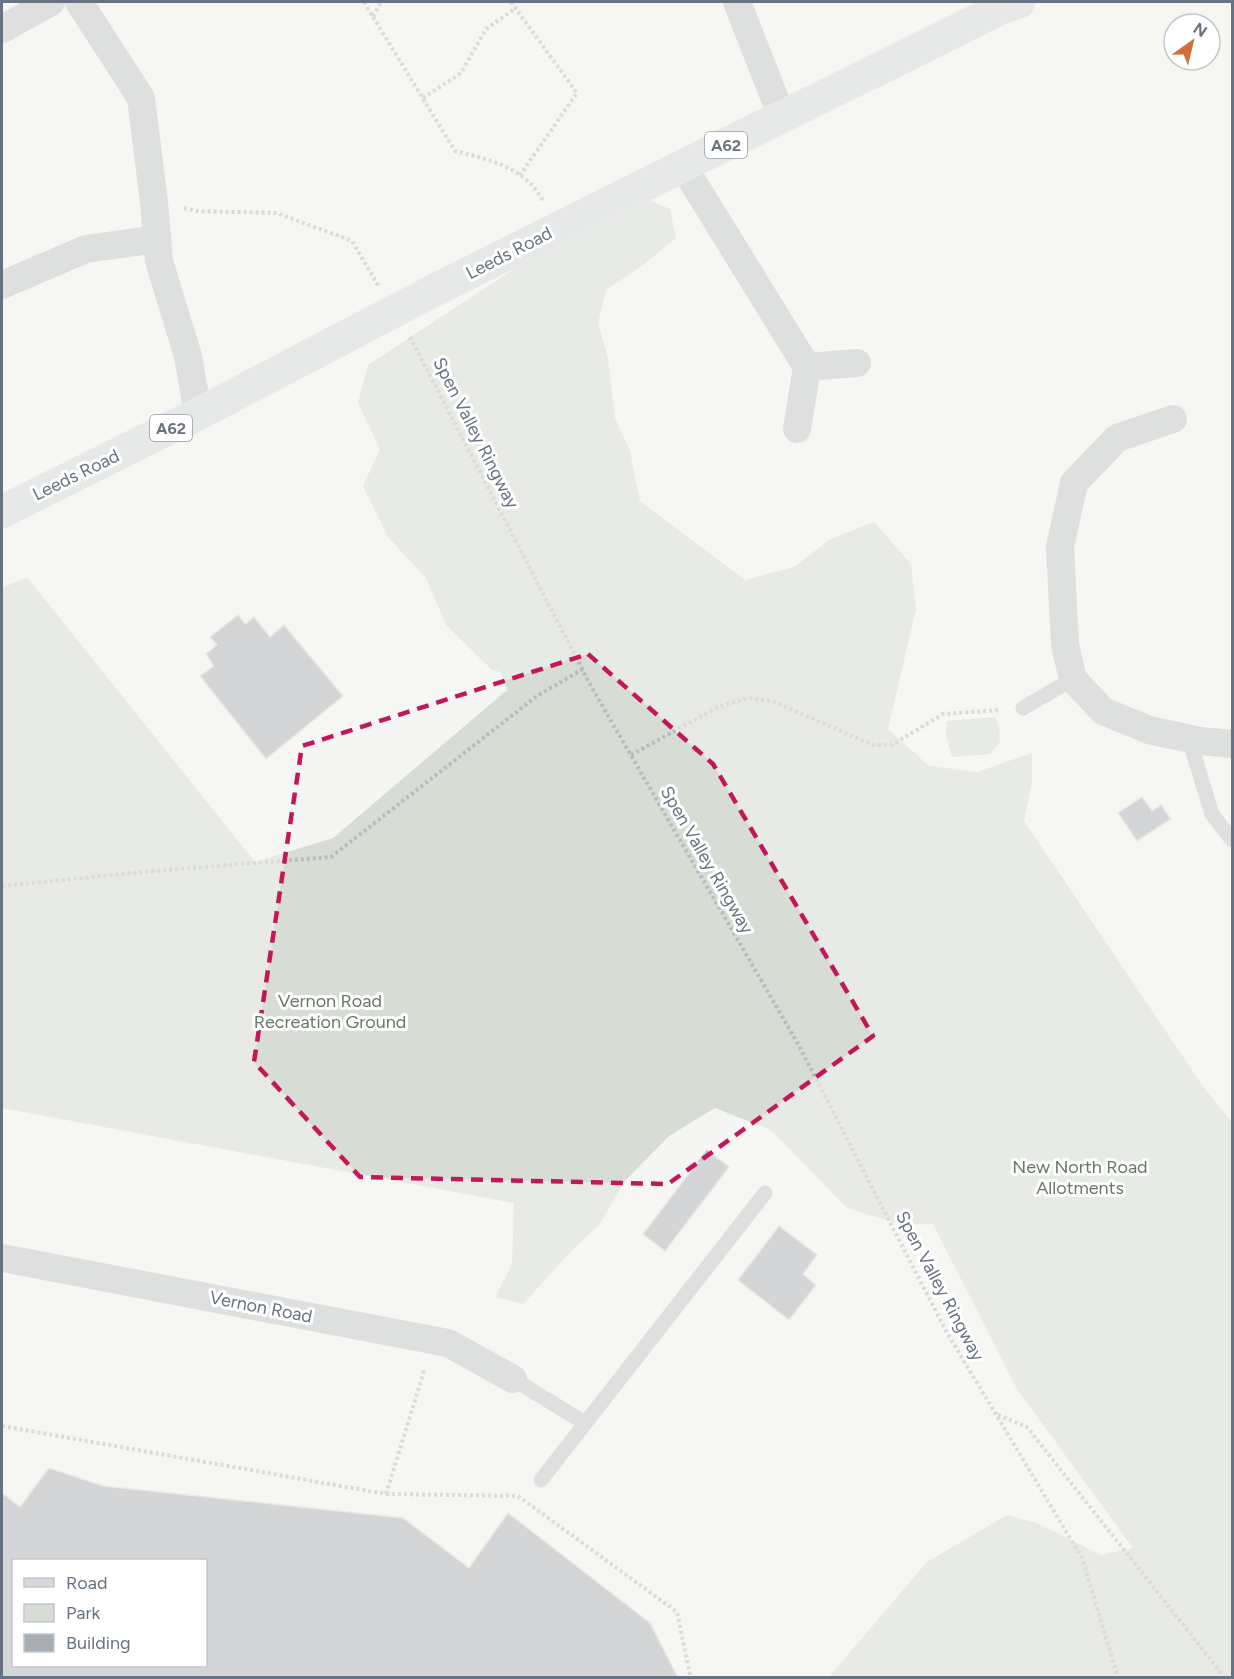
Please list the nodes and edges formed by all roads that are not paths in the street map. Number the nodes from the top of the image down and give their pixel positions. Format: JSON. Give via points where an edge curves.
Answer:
{"nodes":[{"id":1,"x":51,"y":2,"type":"edge"},
{"id":2,"x":79,"y":2,"type":"edge"},
{"id":3,"x":737,"y":2,"type":"edge"},
{"id":4,"x":1020,"y":2,"type":"edge"},
{"id":5,"x":2,"y":28,"type":"edge"},
{"id":6,"x":782,"y":117,"type":"junction"},
{"id":7,"x":683,"y":166,"type":"junction"},
{"id":8,"x":157,"y":239,"type":"junction"},
{"id":9,"x":2,"y":285,"type":"edge"},
{"id":10,"x":858,"y":363,"type":"dead end"},
{"id":11,"x":807,"y":367,"type":"junction"},
{"id":12,"x":198,"y":414,"type":"junction"},
{"id":13,"x":1173,"y":419,"type":"dead end"},
{"id":14,"x":797,"y":429,"type":"dead end"},
{"id":15,"x":2,"y":512,"type":"edge"},
{"id":16,"x":1073,"y":679,"type":"junction"},
{"id":17,"x":1023,"y":708,"type":"road end"},
{"id":18,"x":1189,"y":739,"type":"junction"},
{"id":19,"x":1233,"y":744,"type":"edge"},
{"id":20,"x":1233,"y":840,"type":"edge"},
{"id":21,"x":765,"y":1193,"type":"dead end"},
{"id":22,"x":2,"y":1258,"type":"edge"},
{"id":23,"x":513,"y":1379,"type":"joint"},
{"id":24,"x":585,"y":1423,"type":"junction"},
{"id":25,"x":541,"y":1480,"type":"dead end"}],
"edges":[{"from":1,"to":5,"type":"street"},
{"from":2,"to":8,"type":"street","via":[[141,98]]},
{"from":3,"to":6,"type":"street"},
{"from":4,"to":6,"type":"main road","name":"Leeds Road","number":"A62"},
{"from":6,"to":7,"type":"main road","name":"Leeds Road","number":"A62"},
{"from":7,"to":11,"type":"street"},
{"from":7,"to":12,"type":"main road","name":"Leeds Road","number":"A62"},
{"from":8,"to":9,"type":"street","via":[[86,249]]},
{"from":8,"to":12,"type":"street","via":[[159,261],[188,356]]},
{"from":10,"to":11,"type":"street"},
{"from":11,"to":14,"type":"street"},
{"from":12,"to":15,"type":"main road","name":"Leeds Road","number":"A62"},
{"from":13,"to":16,"type":"street","via":[[1117,438],[1074,483],[1060,547],[1065,645]]},
{"from":16,"to":17,"type":"lane"},
{"from":16,"to":18,"type":"street","via":[[1103,711],[1149,730]]},
{"from":18,"to":19,"type":"street"},
{"from":18,"to":20,"type":"lane","via":[[1212,814]]},
{"from":21,"to":24,"type":"lane"},
{"from":22,"to":23,"type":"street","name":"Vernon Road","via":[[448,1343]]},
{"from":23,"to":24,"type":"lane"},
{"from":24,"to":25,"type":"lane"}]}
